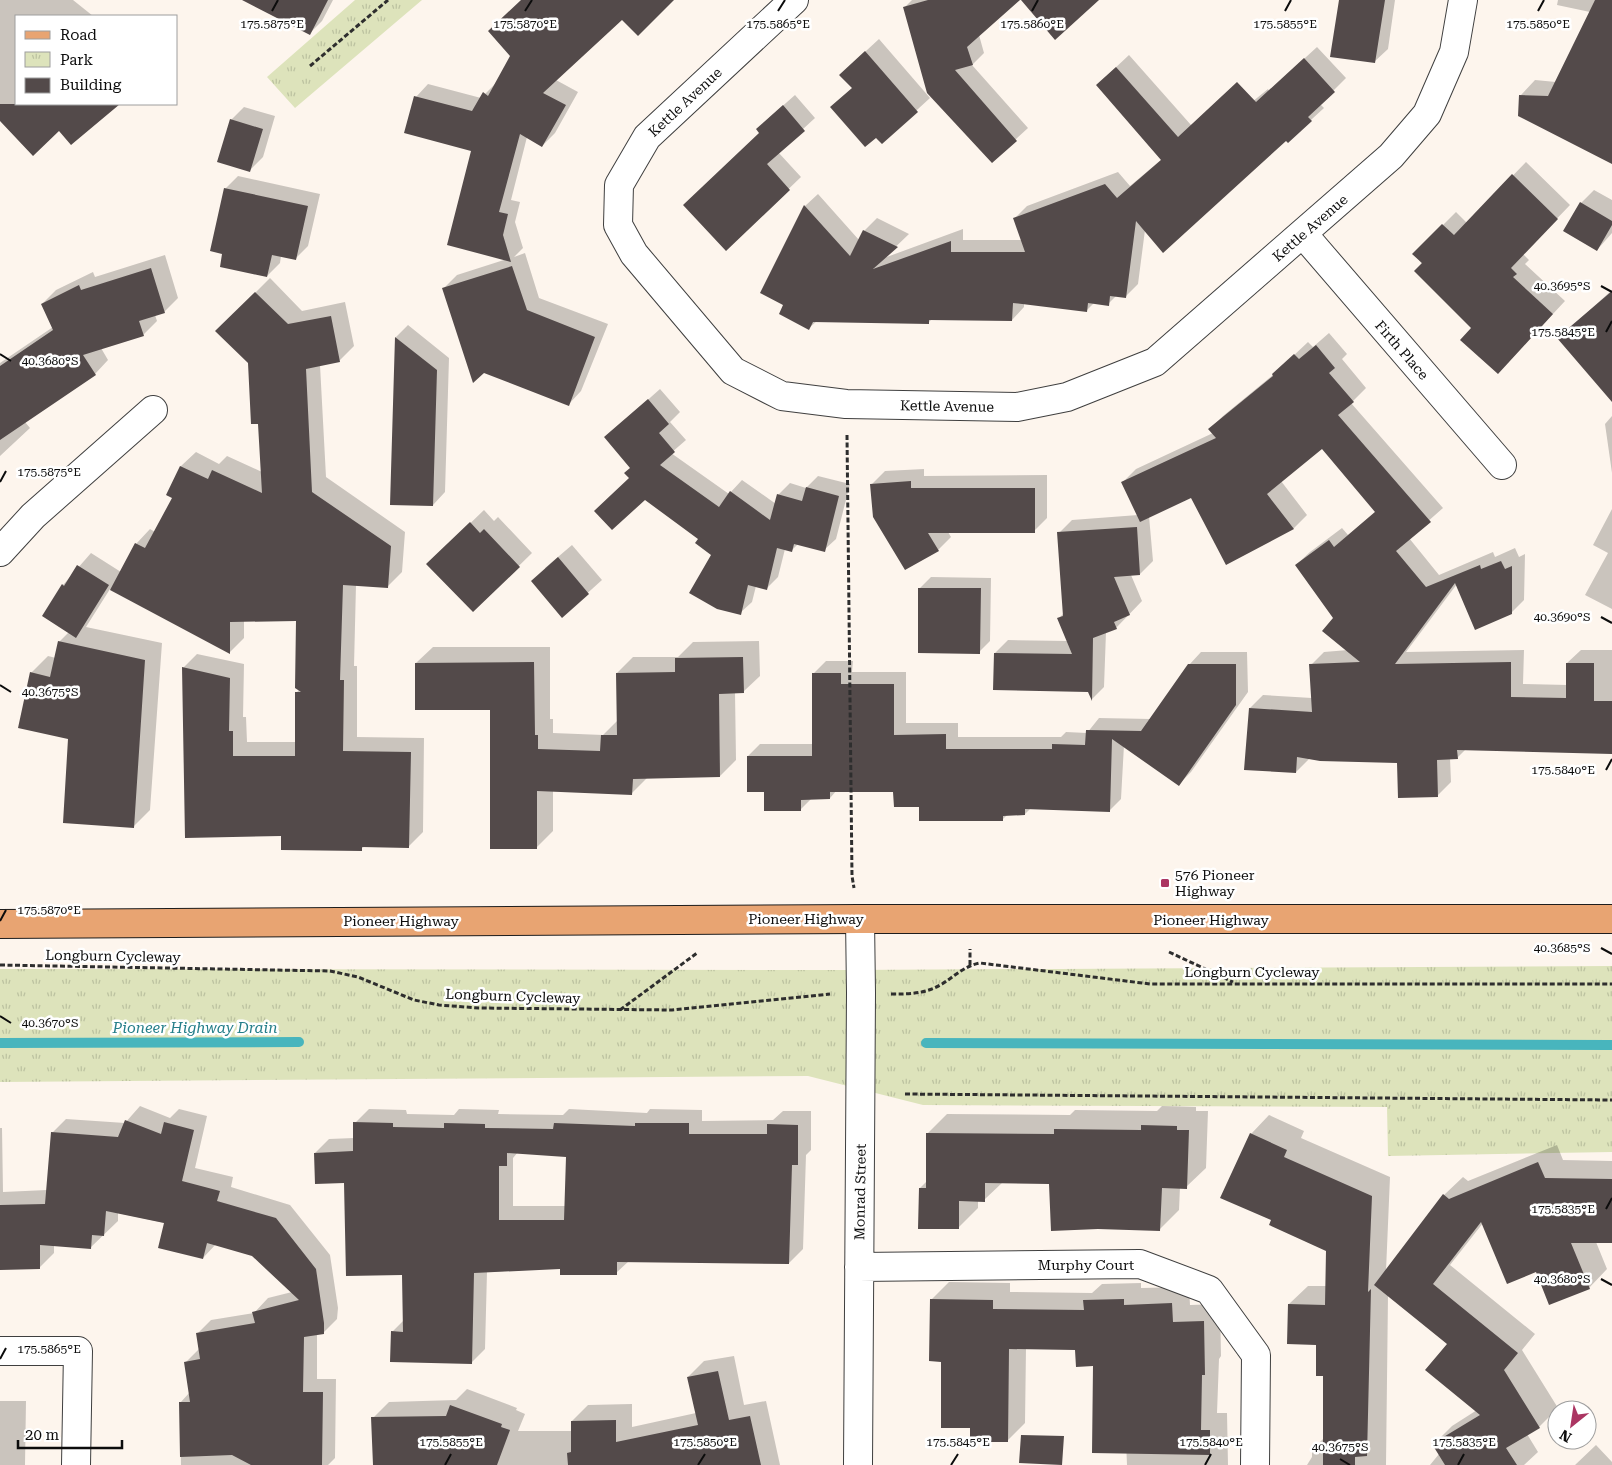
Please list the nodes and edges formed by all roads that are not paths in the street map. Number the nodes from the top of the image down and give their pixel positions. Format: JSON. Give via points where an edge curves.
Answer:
{"nodes":[{"id":1,"x":794,"y":0,"type":"edge"},
{"id":2,"x":1463,"y":0,"type":"edge"},
{"id":3,"x":1303,"y":234,"type":"junction"},
{"id":4,"x":153,"y":410,"type":"dead end"},
{"id":5,"x":1502,"y":465,"type":"dead end"},
{"id":6,"x":0,"y":552,"type":"edge"},
{"id":7,"x":860,"y":919,"type":"junction"},
{"id":8,"x":1612,"y":919,"type":"edge"},
{"id":9,"x":0,"y":924,"type":"edge"},
{"id":10,"x":859,"y":1267,"type":"junction"},
{"id":11,"x":0,"y":1351,"type":"edge"},
{"id":12,"x":76,"y":1465,"type":"edge"},
{"id":13,"x":858,"y":1465,"type":"edge"},
{"id":14,"x":1255,"y":1465,"type":"edge"}],
"edges":[{"from":1,"to":3,"type":"street","name":"Kettle Avenue","via":[[647,137],[619,185],[618,225],[634,254],[733,371],[782,396],[846,404],[1017,407],[1067,397],[1155,362]]},
{"from":2,"to":3,"type":"street","name":"Kettle Avenue","via":[[1454,52],[1427,114],[1391,156]]},
{"from":3,"to":5,"type":"street","name":"Firth Place"},
{"from":4,"to":6,"type":"street","via":[[32,516]]},
{"from":7,"to":8,"type":"main road","name":"Pioneer Highway"},
{"from":7,"to":9,"type":"main road","name":"Pioneer Highway"},
{"from":7,"to":10,"type":"street","name":"Monrad Street"},
{"from":10,"to":13,"type":"street","name":"Monrad Street"},
{"from":10,"to":14,"type":"street","name":"Murphy Court","via":[[1140,1264],[1209,1290],[1256,1355]]},
{"from":11,"to":12,"type":"street","via":[[78,1351]]}]}
